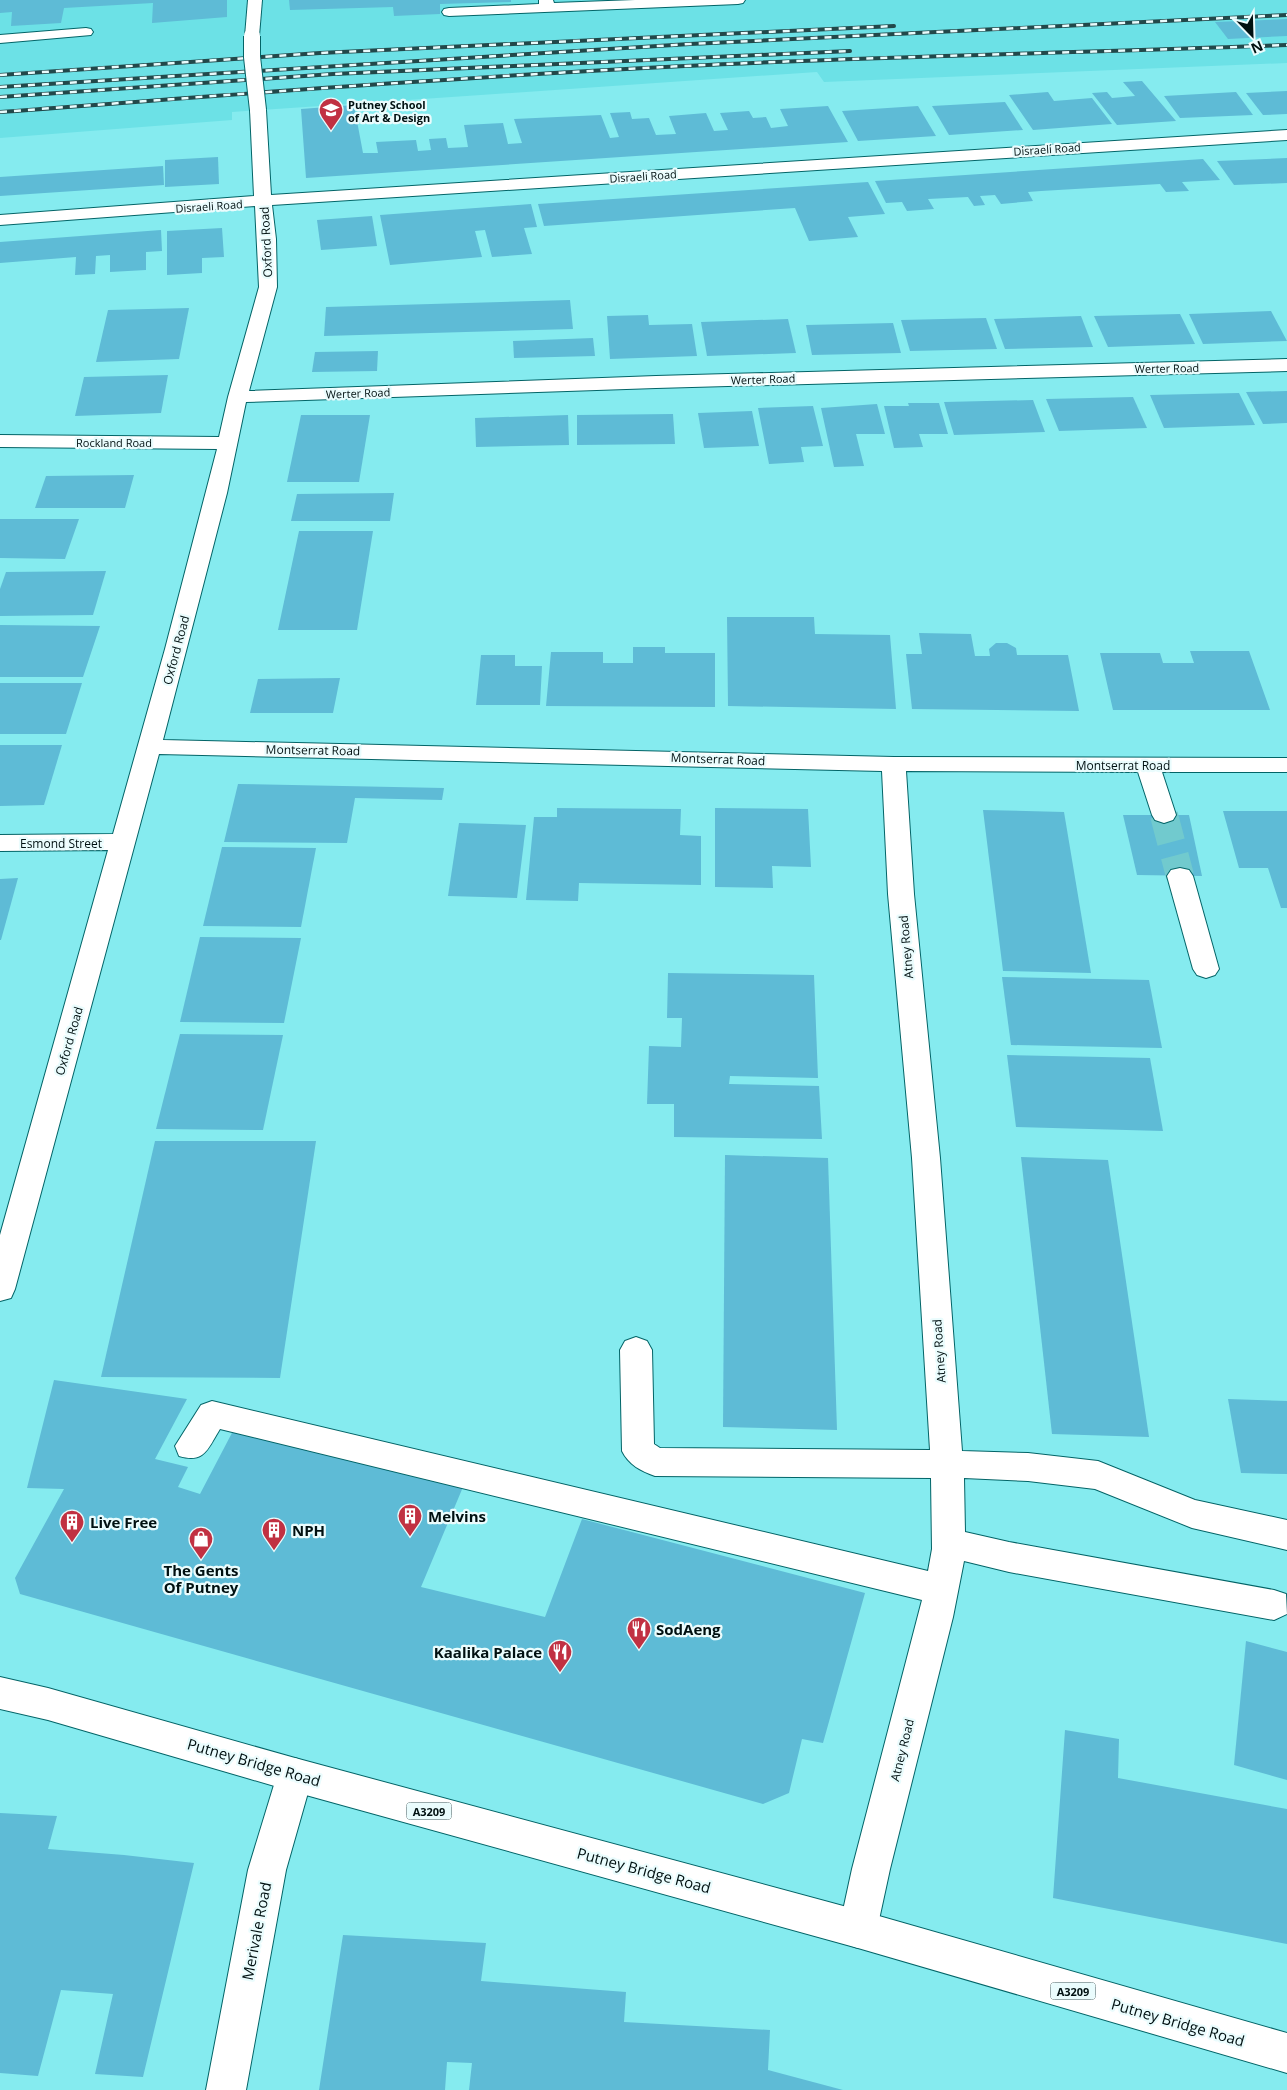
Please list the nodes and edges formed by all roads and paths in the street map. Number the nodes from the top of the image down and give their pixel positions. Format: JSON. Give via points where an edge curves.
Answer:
{"nodes":[{"id":1,"x":255,"y":0,"type":"edge"},
{"id":2,"x":738,"y":0,"type":"edge"},
{"id":3,"x":547,"y":4,"type":"edge"},
{"id":4,"x":449,"y":12,"type":"dead end"},
{"id":5,"x":86,"y":32,"type":"dead end"},
{"id":6,"x":0,"y":39,"type":"edge"},
{"id":7,"x":1287,"y":135,"type":"edge"},
{"id":8,"x":264,"y":202,"type":"junction"},
{"id":9,"x":0,"y":220,"type":"edge"},
{"id":10,"x":1287,"y":365,"type":"edge"},
{"id":11,"x":238,"y":397,"type":"junction"},
{"id":12,"x":0,"y":441,"type":"edge"},
{"id":13,"x":227,"y":443,"type":"junction"},
{"id":14,"x":150,"y":747,"type":"junction"},
{"id":15,"x":894,"y":764,"type":"junction"},
{"id":16,"x":1148,"y":765,"type":"junction"},
{"id":17,"x":1287,"y":766,"type":"edge"},
{"id":18,"x":1164,"y":815,"type":"tunnel mouth"},
{"id":19,"x":123,"y":842,"type":"junction"},
{"id":20,"x":0,"y":843,"type":"edge"},
{"id":21,"x":1180,"y":876,"type":"tunnel mouth"},
{"id":22,"x":1206,"y":969,"type":"dead end"},
{"id":23,"x":0,"y":1289,"type":"edge"},
{"id":24,"x":636,"y":1350,"type":"dead end"},
{"id":25,"x":192,"y":1446,"type":"dead end"},
{"id":26,"x":947,"y":1464,"type":"junction"},
{"id":27,"x":1287,"y":1535,"type":"edge"},
{"id":28,"x":949,"y":1543,"type":"junction"},
{"id":29,"x":941,"y":1589,"type":"junction"},
{"id":30,"x":1274,"y":1605,"type":"dead end"},
{"id":31,"x":0,"y":1693,"type":"edge"},
{"id":32,"x":295,"y":1774,"type":"junction"},
{"id":33,"x":858,"y":1928,"type":"junction"},
{"id":34,"x":1287,"y":2053,"type":"edge"},
{"id":35,"x":226,"y":2090,"type":"edge"}],
"edges":[{"from":1,"to":8,"type":"street","name":"Oxford Road","bridge":true,"via":[[252,57]]},
{"from":2,"to":3,"type":"street"},
{"from":3,"to":4,"type":"street"},
{"from":5,"to":6,"type":"street"},
{"from":7,"to":8,"type":"street","name":"Disraeli Road"},
{"from":8,"to":9,"type":"street","name":"Disraeli Road"},
{"from":8,"to":11,"type":"street","name":"Oxford Road","via":[[268,287]]},
{"from":10,"to":11,"type":"street","name":"Werter Road"},
{"from":11,"to":13,"type":"street","name":"Oxford Road"},
{"from":12,"to":13,"type":"street","name":"Rockland Road"},
{"from":13,"to":14,"type":"street","name":"Oxford Road"},
{"from":14,"to":15,"type":"street","name":"Montserrat Road"},
{"from":14,"to":19,"type":"street","name":"Oxford Road"},
{"from":15,"to":16,"type":"street","name":"Montserrat Road"},
{"from":15,"to":26,"type":"street","name":"Atney Road"},
{"from":16,"to":17,"type":"street","name":"Montserrat Road"},
{"from":16,"to":18,"type":"street"},
{"from":19,"to":20,"type":"street","name":"Esmond Street"},
{"from":19,"to":23,"type":"street","name":"Oxford Road"},
{"from":21,"to":22,"type":"street"},
{"from":24,"to":26,"type":"street","via":[[638,1451],[655,1462]]},
{"from":25,"to":29,"type":"street","via":[[212,1414]]},
{"from":26,"to":27,"type":"street","via":[[1028,1467],[1098,1475],[1192,1514]]},
{"from":26,"to":28,"type":"street","name":"Atney Road"},
{"from":28,"to":29,"type":"street","name":"Atney Road"},
{"from":28,"to":30,"type":"street","via":[[1009,1557]]},
{"from":29,"to":33,"type":"street","name":"Atney Road"},
{"from":31,"to":32,"type":"street","name":"Putney Bridge Road","number":"A3209"},
{"from":32,"to":33,"type":"street","name":"Putney Bridge Road","number":"A3209"},
{"from":32,"to":35,"type":"street","name":"Merivale Road","via":[[267,1870]]},
{"from":33,"to":34,"type":"street","name":"Putney Bridge Road","number":"A3209"}]}
